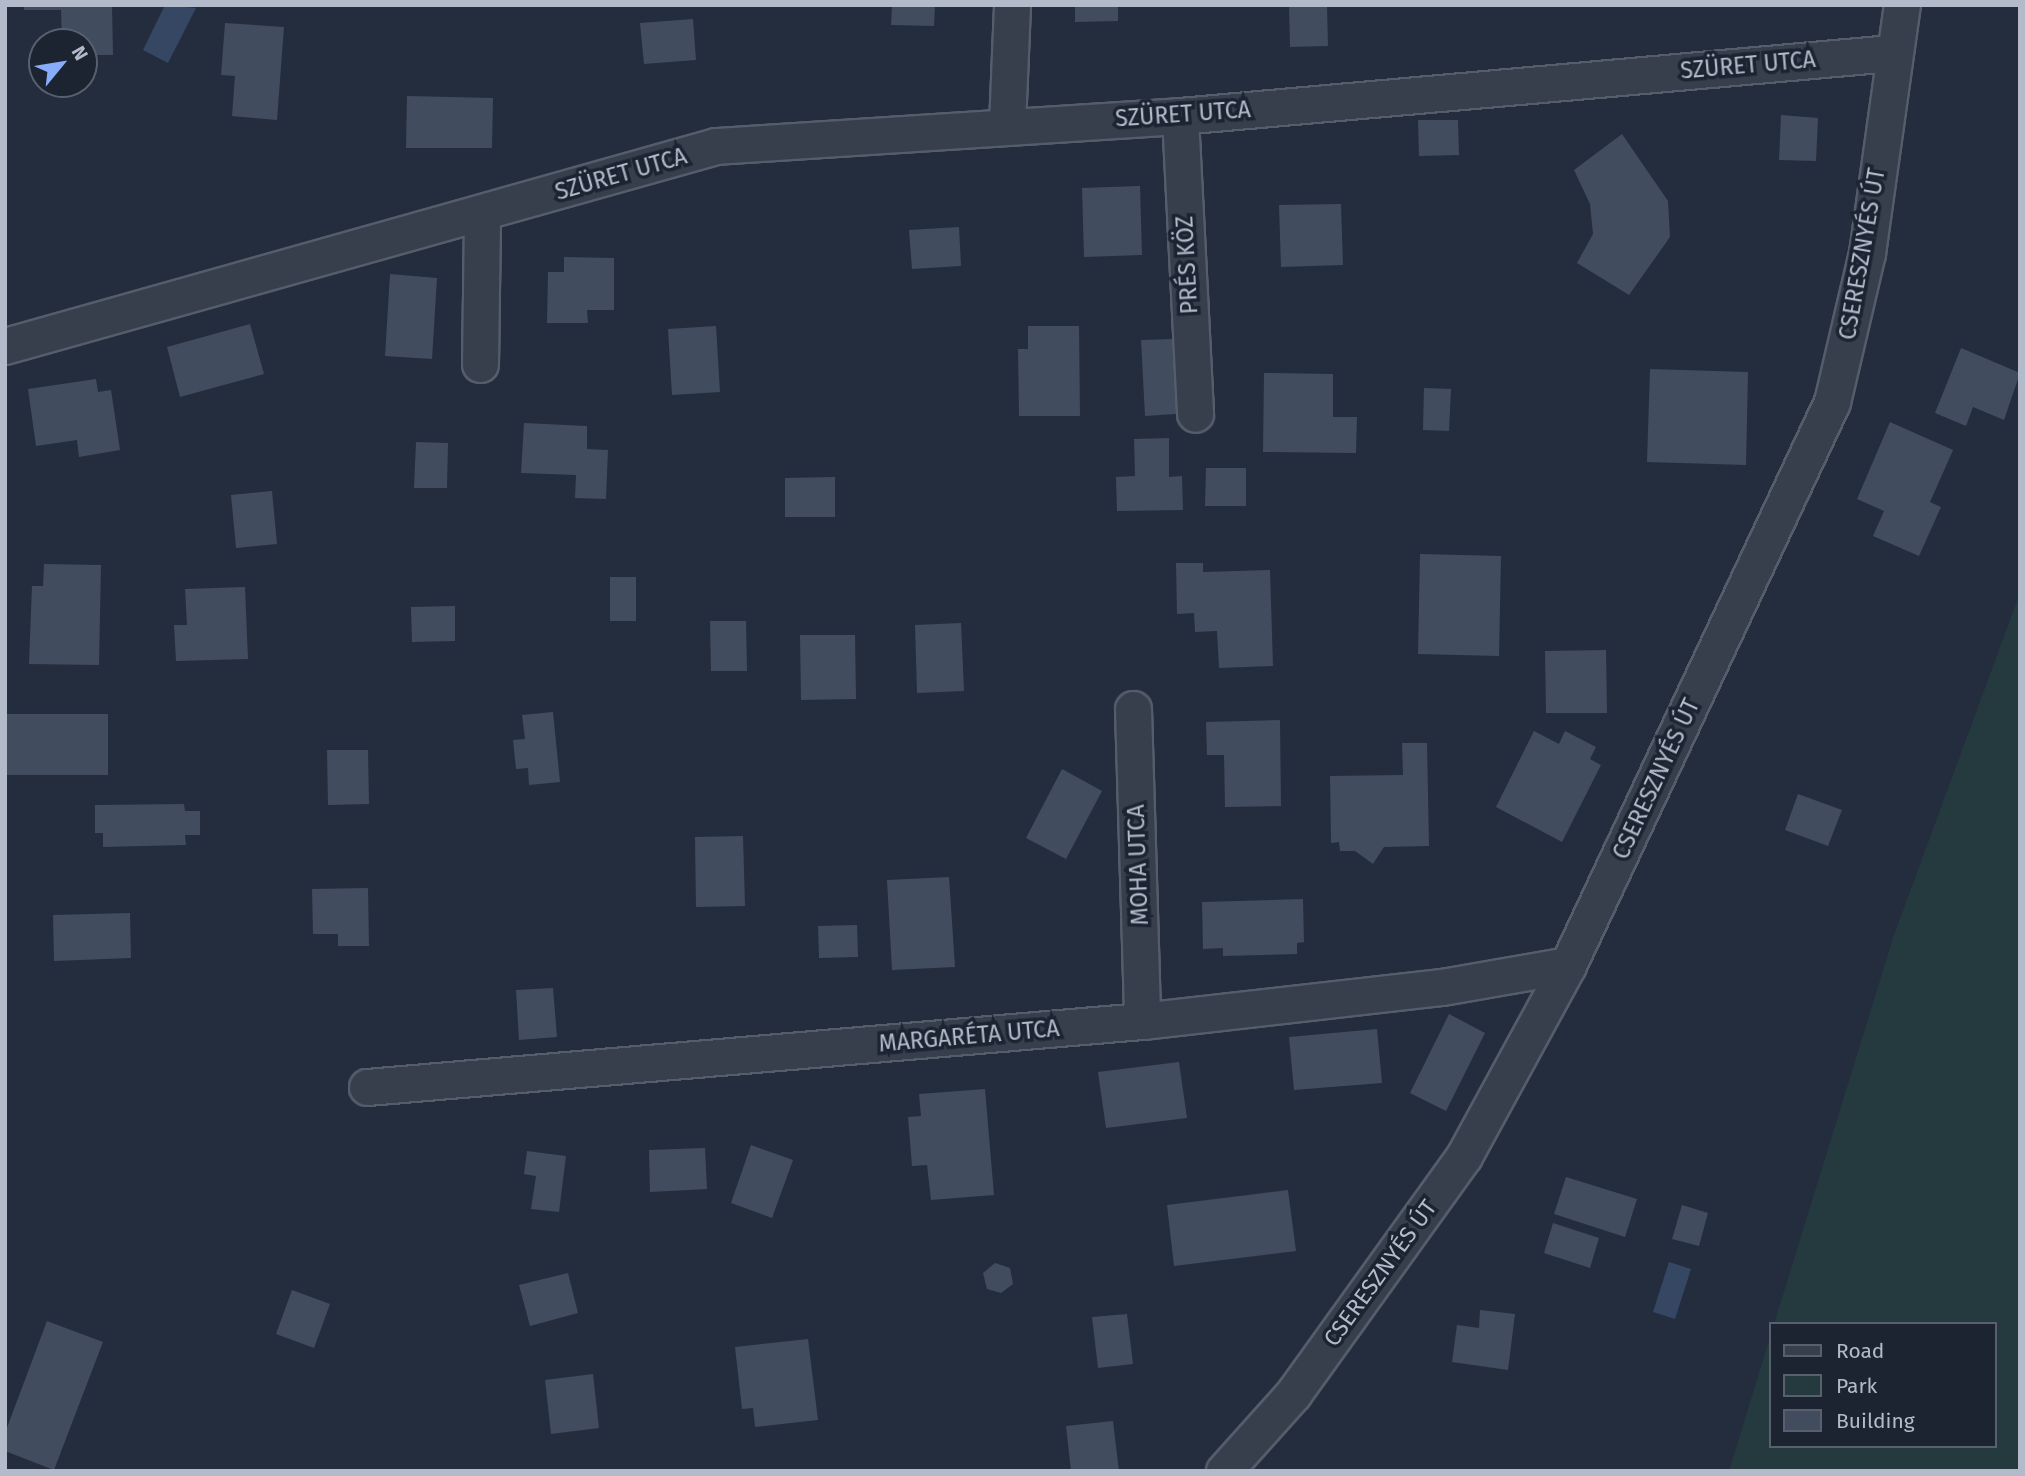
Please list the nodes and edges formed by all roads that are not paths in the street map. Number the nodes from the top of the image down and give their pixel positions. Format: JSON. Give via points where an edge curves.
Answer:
{"nodes":[{"id":1,"x":1012,"y":5,"type":"edge"},
{"id":2,"x":1902,"y":5,"type":"edge"},
{"id":3,"x":1892,"y":53,"type":"junction"},
{"id":4,"x":1180,"y":116,"type":"junction"},
{"id":5,"x":1007,"y":125,"type":"junction"},
{"id":6,"x":482,"y":215,"type":"junction"},
{"id":7,"x":5,"y":346,"type":"edge"},
{"id":8,"x":480,"y":364,"type":"dead end"},
{"id":9,"x":1195,"y":414,"type":"dead end"},
{"id":10,"x":1133,"y":709,"type":"dead end"},
{"id":11,"x":1568,"y":965,"type":"junction"},
{"id":12,"x":1142,"y":1021,"type":"junction"},
{"id":13,"x":367,"y":1087,"type":"dead end"},
{"id":14,"x":1224,"y":1471,"type":"edge"}],
"edges":[{"from":1,"to":5,"type":"street"},
{"from":2,"to":3,"type":"street","name":"CSERESZNYÉS ÚT"},
{"from":3,"to":4,"type":"street","name":"SZÜRET UTCA"},
{"from":3,"to":11,"type":"street","name":"CSERESZNYÉS ÚT","via":[[1867,253],[1832,402]]},
{"from":4,"to":5,"type":"street","name":"SZÜRET UTCA"},
{"from":4,"to":9,"type":"street","name":"PRÉS KÖZ"},
{"from":5,"to":6,"type":"street","name":"SZÜRET UTCA","via":[[716,146]]},
{"from":6,"to":7,"type":"street","name":"SZÜRET UTCA"},
{"from":6,"to":8,"type":"street"},
{"from":10,"to":12,"type":"street","name":"MOHA UTCA"},
{"from":11,"to":12,"type":"street","name":"MARGARÉTA UTCA","via":[[1442,987]]},
{"from":11,"to":14,"type":"street","name":"CSERESZNYÉS ÚT","via":[[1464,1156],[1293,1395]]},
{"from":12,"to":13,"type":"street","name":"MARGARÉTA UTCA"}]}
